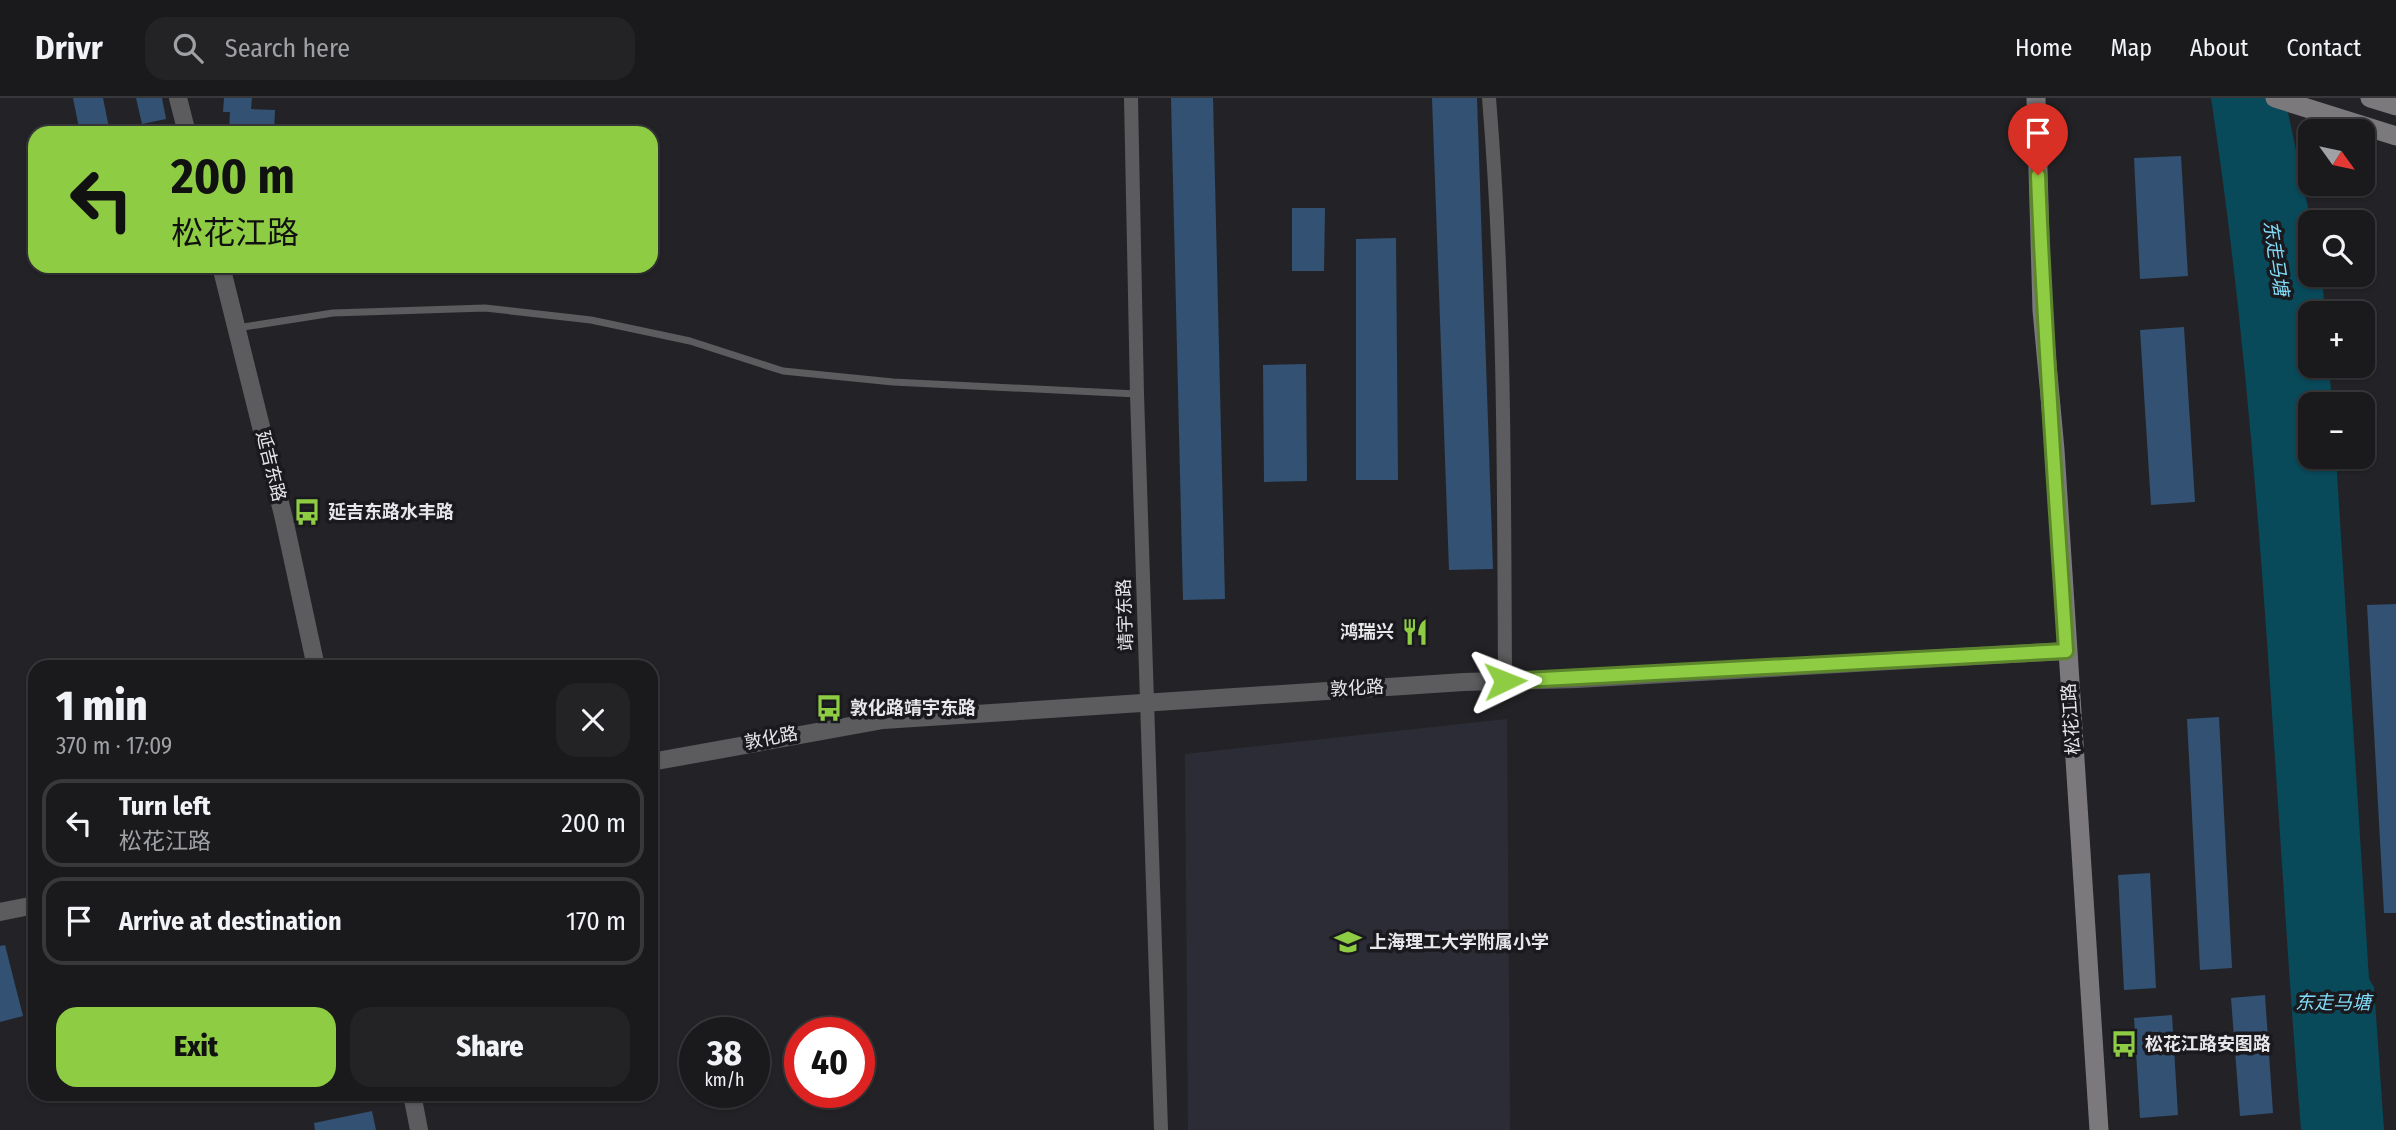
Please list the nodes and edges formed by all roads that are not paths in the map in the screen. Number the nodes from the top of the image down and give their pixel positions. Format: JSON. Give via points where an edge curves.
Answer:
{"nodes":[{"id":1,"x":178,"y":98,"type":"edge"},
{"id":2,"x":1131,"y":98,"type":"edge"},
{"id":3,"x":1489,"y":98,"type":"edge"},
{"id":4,"x":2036,"y":98,"type":"edge"},
{"id":5,"x":2370,"y":98,"type":"edge"},
{"id":6,"x":2281,"y":101,"type":"edge"},
{"id":7,"x":2396,"y":106,"type":"edge"},
{"id":8,"x":185,"y":126,"type":"edge"},
{"id":9,"x":2396,"y":136,"type":"edge"},
{"id":10,"x":223,"y":273,"type":"edge"},
{"id":11,"x":236,"y":328,"type":"junction"},
{"id":12,"x":1137,"y":394,"type":"junction"},
{"id":13,"x":2066,"y":651,"type":"junction"},
{"id":14,"x":314,"y":660,"type":"edge"},
{"id":15,"x":1505,"y":681,"type":"junction"},
{"id":16,"x":1148,"y":701,"type":"junction"},
{"id":17,"x":658,"y":761,"type":"edge"},
{"id":18,"x":28,"y":906,"type":"edge"},
{"id":19,"x":0,"y":912,"type":"edge"},
{"id":20,"x":413,"y":1101,"type":"edge"},
{"id":21,"x":419,"y":1130,"type":"edge"},
{"id":22,"x":1161,"y":1130,"type":"edge"},
{"id":23,"x":2099,"y":1130,"type":"edge"}],
"edges":[{"from":1,"to":8,"type":"street"},
{"from":2,"to":12,"type":"street","name":"靖宇东路"},
{"from":3,"to":15,"type":"street","via":[[1503,373]]},
{"from":4,"to":13,"type":"main road","name":"松花江路","via":[[2042,310],[2053,414]]},
{"from":5,"to":7,"type":"main road"},
{"from":6,"to":9,"type":"main road"},
{"from":10,"to":11,"type":"street","name":"延吉东路"},
{"from":11,"to":12,"type":"lane","via":[[333,313],[485,308],[591,320],[690,341],[783,371],[892,382]]},
{"from":11,"to":14,"type":"street","name":"延吉东路"},
{"from":12,"to":16,"type":"street","name":"靖宇东路"},
{"from":13,"to":15,"type":"street","name":"敦化路"},
{"from":13,"to":23,"type":"main road","name":"松花江路"},
{"from":15,"to":16,"type":"street","name":"敦化路"},
{"from":16,"to":17,"type":"street","name":"敦化路","via":[[883,720]]},
{"from":16,"to":22,"type":"street","name":"靖宇东路"},
{"from":18,"to":19,"type":"street"},
{"from":20,"to":21,"type":"street"}]}
